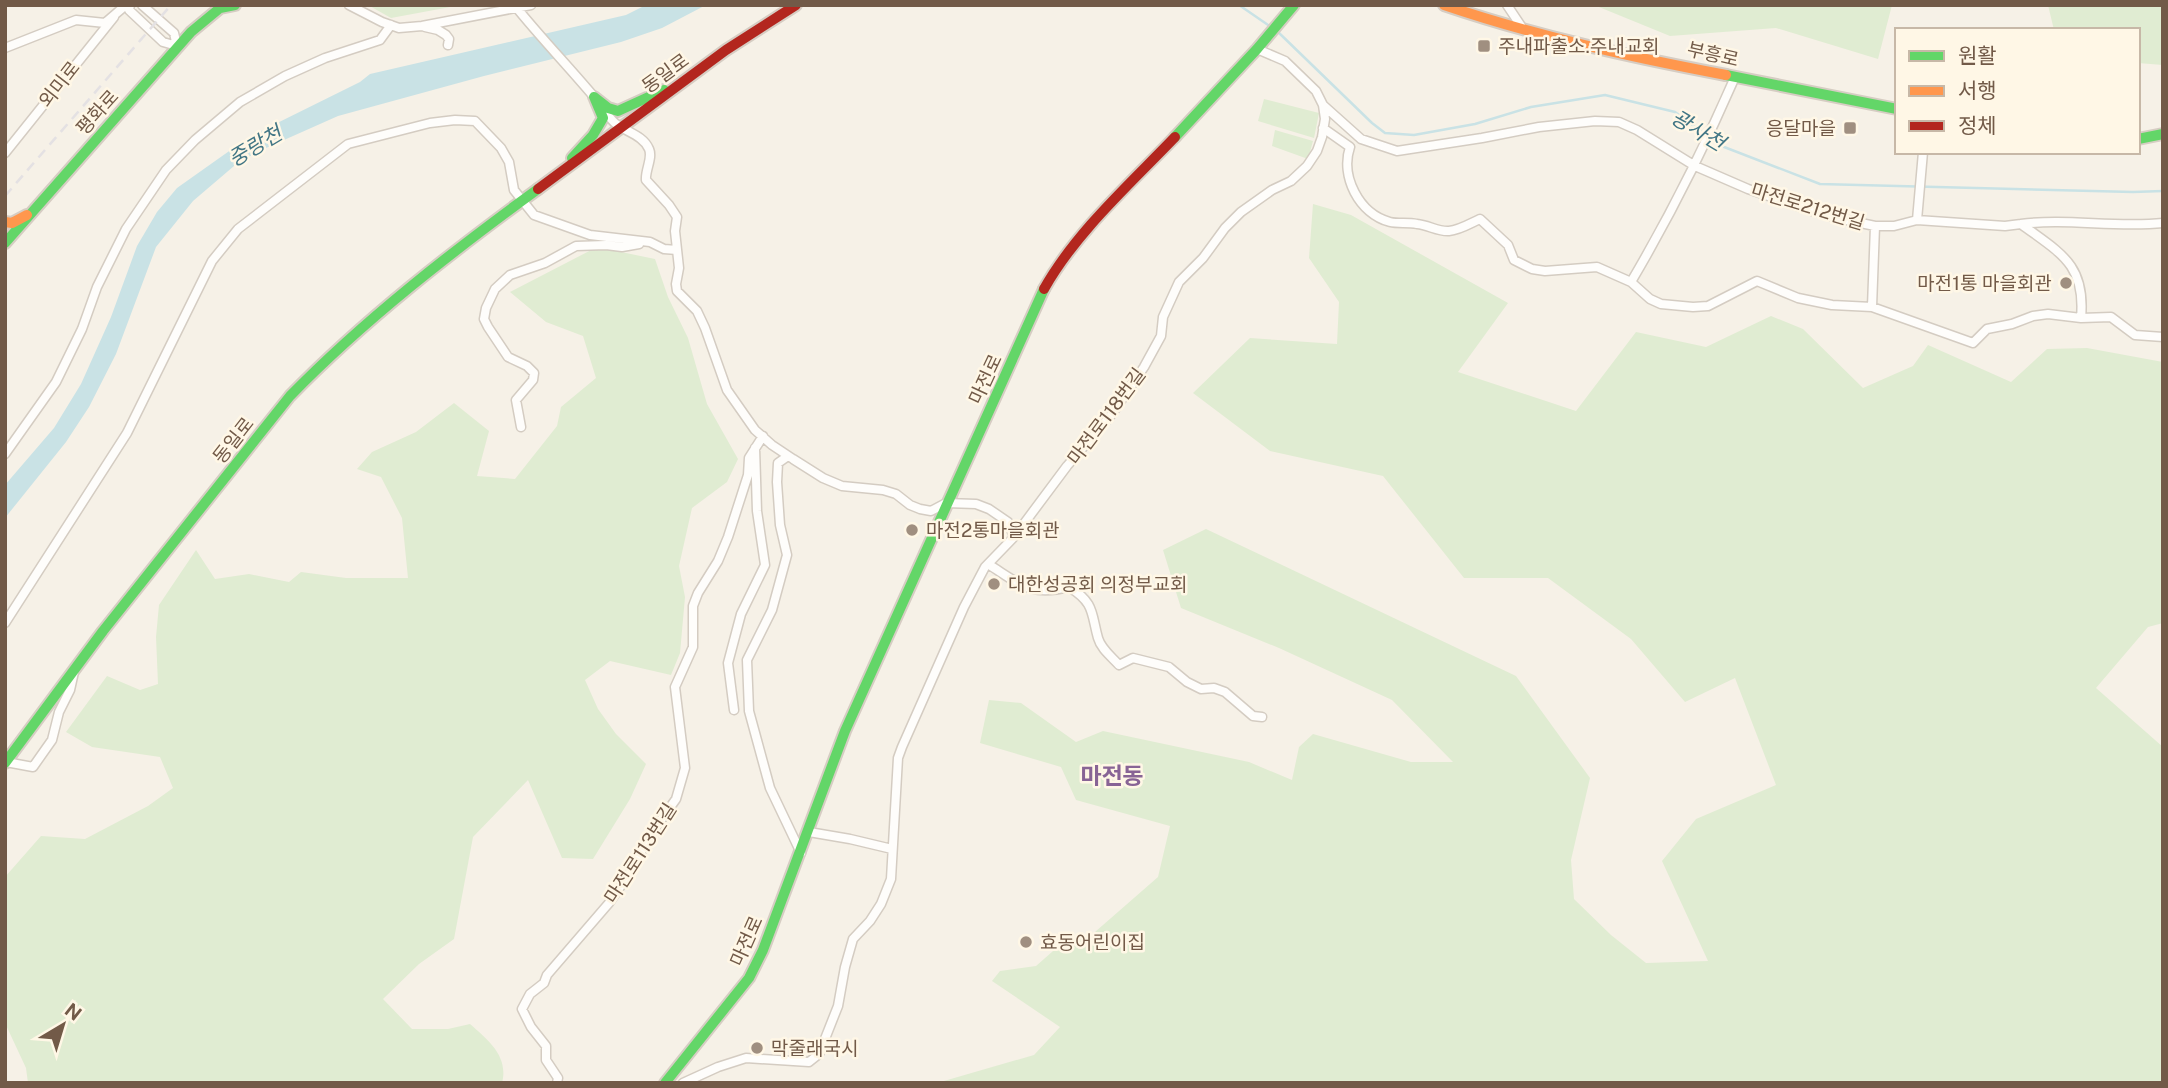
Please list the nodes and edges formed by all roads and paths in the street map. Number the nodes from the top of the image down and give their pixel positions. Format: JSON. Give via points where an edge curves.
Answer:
{"nodes":[{"id":1,"x":128,"y":5,"type":"edge"},
{"id":2,"x":142,"y":5,"type":"edge"},
{"id":3,"x":235,"y":5,"type":"edge"},
{"id":4,"x":349,"y":5,"type":"edge"},
{"id":5,"x":531,"y":5,"type":"edge"},
{"id":6,"x":796,"y":5,"type":"edge"},
{"id":7,"x":1294,"y":5,"type":"edge"},
{"id":8,"x":1507,"y":5,"type":"edge"},
{"id":9,"x":1448,"y":6,"type":"edge"},
{"id":10,"x":221,"y":7,"type":"edge"},
{"id":11,"x":516,"y":7,"type":"junction"},
{"id":12,"x":114,"y":17,"type":"junction"},
{"id":13,"x":391,"y":25,"type":"junction"},
{"id":14,"x":422,"y":26,"type":"junction"},
{"id":15,"x":1523,"y":30,"type":"junction"},
{"id":16,"x":448,"y":45,"type":"dead end"},
{"id":17,"x":177,"y":46,"type":"junction"},
{"id":18,"x":1260,"y":46,"type":"junction"},
{"id":19,"x":5,"y":48,"type":"edge"},
{"id":20,"x":1735,"y":77,"type":"junction"},
{"id":21,"x":686,"y":79,"type":"junction"},
{"id":22,"x":594,"y":97,"type":"junction"},
{"id":23,"x":1323,"y":105,"type":"junction"},
{"id":24,"x":1895,"y":109,"type":"edge"},
{"id":25,"x":621,"y":128,"type":"junction"},
{"id":26,"x":1323,"y":128,"type":"junction"},
{"id":27,"x":2163,"y":134,"type":"edge"},
{"id":28,"x":2140,"y":139,"type":"edge"},
{"id":29,"x":5,"y":153,"type":"edge"},
{"id":30,"x":1923,"y":154,"type":"edge"},
{"id":31,"x":1696,"y":163,"type":"junction"},
{"id":32,"x":560,"y":173,"type":"junction"},
{"id":33,"x":522,"y":201,"type":"junction"},
{"id":34,"x":33,"y":212,"type":"junction"},
{"id":35,"x":1917,"y":220,"type":"junction"},
{"id":36,"x":5,"y":222,"type":"edge"},
{"id":37,"x":2163,"y":223,"type":"edge"},
{"id":38,"x":2021,"y":224,"type":"junction"},
{"id":39,"x":1875,"y":226,"type":"junction"},
{"id":40,"x":650,"y":242,"type":"junction"},
{"id":41,"x":5,"y":243,"type":"edge"},
{"id":42,"x":677,"y":250,"type":"junction"},
{"id":43,"x":1631,"y":282,"type":"junction"},
{"id":44,"x":1872,"y":307,"type":"junction"},
{"id":45,"x":2081,"y":318,"type":"junction"},
{"id":46,"x":2163,"y":337,"type":"edge"},
{"id":47,"x":521,"y":427,"type":"dead end"},
{"id":48,"x":763,"y":436,"type":"junction"},
{"id":49,"x":755,"y":448,"type":"junction"},
{"id":50,"x":5,"y":454,"type":"edge"},
{"id":51,"x":788,"y":456,"type":"junction"},
{"id":52,"x":946,"y":503,"type":"junction"},
{"id":53,"x":1014,"y":537,"type":"junction"},
{"id":54,"x":988,"y":564,"type":"junction"},
{"id":55,"x":5,"y":624,"type":"edge"},
{"id":56,"x":74,"y":672,"type":"junction"},
{"id":57,"x":734,"y":710,"type":"dead end"},
{"id":58,"x":1262,"y":717,"type":"dead end"},
{"id":59,"x":6,"y":762,"type":"edge"},
{"id":60,"x":809,"y":832,"type":"junction"},
{"id":61,"x":892,"y":849,"type":"junction"},
{"id":62,"x":800,"y":853,"type":"junction"},
{"id":63,"x":557,"y":1083,"type":"edge"},
{"id":64,"x":664,"y":1083,"type":"edge"},
{"id":65,"x":683,"y":1083,"type":"edge"}],
"edges":[{"from":1,"to":12,"type":"street","name":"외미로"},
{"from":1,"to":17,"type":"street","via":[[163,42]]},
{"from":2,"to":17,"type":"street","via":[[174,33]]},
{"from":3,"to":10,"type":"street","name":"평화로"},
{"from":4,"to":13,"type":"street"},
{"from":5,"to":11,"type":"street"},
{"from":6,"to":21,"type":"street","name":"동일로"},
{"from":7,"to":18,"type":"street","name":"마전로"},
{"from":8,"to":15,"type":"street"},
{"from":9,"to":15,"type":"street","name":"부흥로"},
{"from":10,"to":17,"type":"street","name":"평화로"},
{"from":11,"to":14,"type":"street"},
{"from":11,"to":22,"type":"street"},
{"from":12,"to":19,"type":"street","via":[[105,23],[64,23]]},
{"from":12,"to":29,"type":"street","name":"외미로"},
{"from":13,"to":14,"type":"street"},
{"from":13,"to":50,"type":"street","via":[[380,40],[325,58],[240,102],[166,170],[126,229],[56,382]]},
{"from":14,"to":16,"type":"street","via":[[446,34]]},
{"from":15,"to":20,"type":"street","name":"부흥로"},
{"from":17,"to":34,"type":"street","name":"평화로"},
{"from":18,"to":23,"type":"street","via":[[1285,61],[1316,91]]},
{"from":18,"to":52,"type":"street","name":"마전로","via":[[1055,269]]},
{"from":20,"to":24,"type":"street","name":"부흥로"},
{"from":20,"to":31,"type":"street"},
{"from":21,"to":22,"type":"street","via":[[622,112]]},
{"from":21,"to":25,"type":"street","name":"동일로"},
{"from":22,"to":25,"type":"street"},
{"from":22,"to":32,"type":"street","via":[[601,124]]},
{"from":23,"to":26,"type":"street","name":"마전로118번길"},
{"from":23,"to":31,"type":"street","name":"마전로212번길","via":[[1361,139],[1397,151],[1539,127],[1619,122]]},
{"from":25,"to":32,"type":"street","name":"동일로"},
{"from":25,"to":42,"type":"street","via":[[648,146],[646,180],[677,217]]},
{"from":26,"to":43,"type":"street","via":[[1350,147],[1347,176],[1360,201],[1389,222],[1447,232],[1480,219],[1508,245],[1514,260],[1532,269],[1597,267]]},
{"from":26,"to":53,"type":"street","name":"마전로118번길","via":[[1307,166],[1241,212],[1179,282],[1163,317],[1161,336],[1144,367]]},
{"from":27,"to":28,"type":"street"},
{"from":30,"to":35,"type":"street"},
{"from":31,"to":39,"type":"street","name":"마전로212번길","via":[[1748,189]]},
{"from":31,"to":43,"type":"street"},
{"from":32,"to":33,"type":"street","name":"동일로"},
{"from":33,"to":40,"type":"street","via":[[534,215],[590,235]]},
{"from":33,"to":55,"type":"street","via":[[514,190],[502,148],[475,121],[455,120],[348,144],[238,229],[212,261],[127,433]]},
{"from":33,"to":56,"type":"street","name":"동일로","via":[[365,326],[290,396]]},
{"from":34,"to":36,"type":"street"},
{"from":34,"to":41,"type":"street","name":"평화로"},
{"from":35,"to":38,"type":"street","name":"마전로212번길"},
{"from":35,"to":39,"type":"street","name":"마전로212번길"},
{"from":37,"to":38,"type":"street","name":"마전로212번길"},
{"from":38,"to":45,"type":"street","via":[[2064,256],[2078,276]]},
{"from":39,"to":44,"type":"street"},
{"from":40,"to":42,"type":"street"},
{"from":40,"to":47,"type":"street","via":[[576,246],[510,275],[495,289],[484,319],[508,358],[534,373],[516,400]]},
{"from":42,"to":48,"type":"street","via":[[677,290],[697,312],[734,402]]},
{"from":43,"to":44,"type":"street","via":[[1661,304],[1707,306],[1757,282],[1798,298]]},
{"from":44,"to":45,"type":"street","via":[[1973,343],[1987,329],[2033,316]]},
{"from":45,"to":46,"type":"street","via":[[2111,317],[2135,335]]},
{"from":48,"to":49,"type":"street","name":"마전로113번길"},
{"from":48,"to":51,"type":"street"},
{"from":49,"to":57,"type":"street","via":[[765,565],[741,614],[728,663]]},
{"from":49,"to":63,"type":"street","name":"마전로113번길","via":[[728,537],[693,606],[693,647],[675,687],[685,768],[676,799],[608,903],[544,983],[530,993],[522,1009],[546,1046],[546,1060]]},
{"from":51,"to":52,"type":"street","via":[[842,486],[883,490],[931,511]]},
{"from":51,"to":62,"type":"street","via":[[778,463],[777,482],[787,555],[772,610],[747,660],[749,710],[759,749],[770,788]]},
{"from":52,"to":53,"type":"street","via":[[989,509],[1008,522]]},
{"from":52,"to":60,"type":"street","name":"마전로","via":[[845,731]]},
{"from":53,"to":54,"type":"street","name":"마전로118번길"},
{"from":54,"to":58,"type":"street","via":[[1034,590],[1069,587],[1076,591],[1092,610],[1103,648],[1119,665],[1133,657],[1163,665],[1201,689],[1225,692],[1253,716]]},
{"from":54,"to":61,"type":"street","name":"마전로118번길","via":[[964,607],[898,758]]},
{"from":56,"to":59,"type":"street","name":"동일로"},
{"from":56,"to":59,"type":"street","via":[[52,740],[41,758],[33,767]]},
{"from":60,"to":61,"type":"street"},
{"from":60,"to":62,"type":"street","name":"마전로"},
{"from":61,"to":65,"type":"street","name":"마전로118번길","via":[[891,879],[881,904],[853,939],[838,1006],[819,1055],[809,1062],[746,1058]]},
{"from":62,"to":64,"type":"street","name":"마전로","via":[[749,978]]}]}
